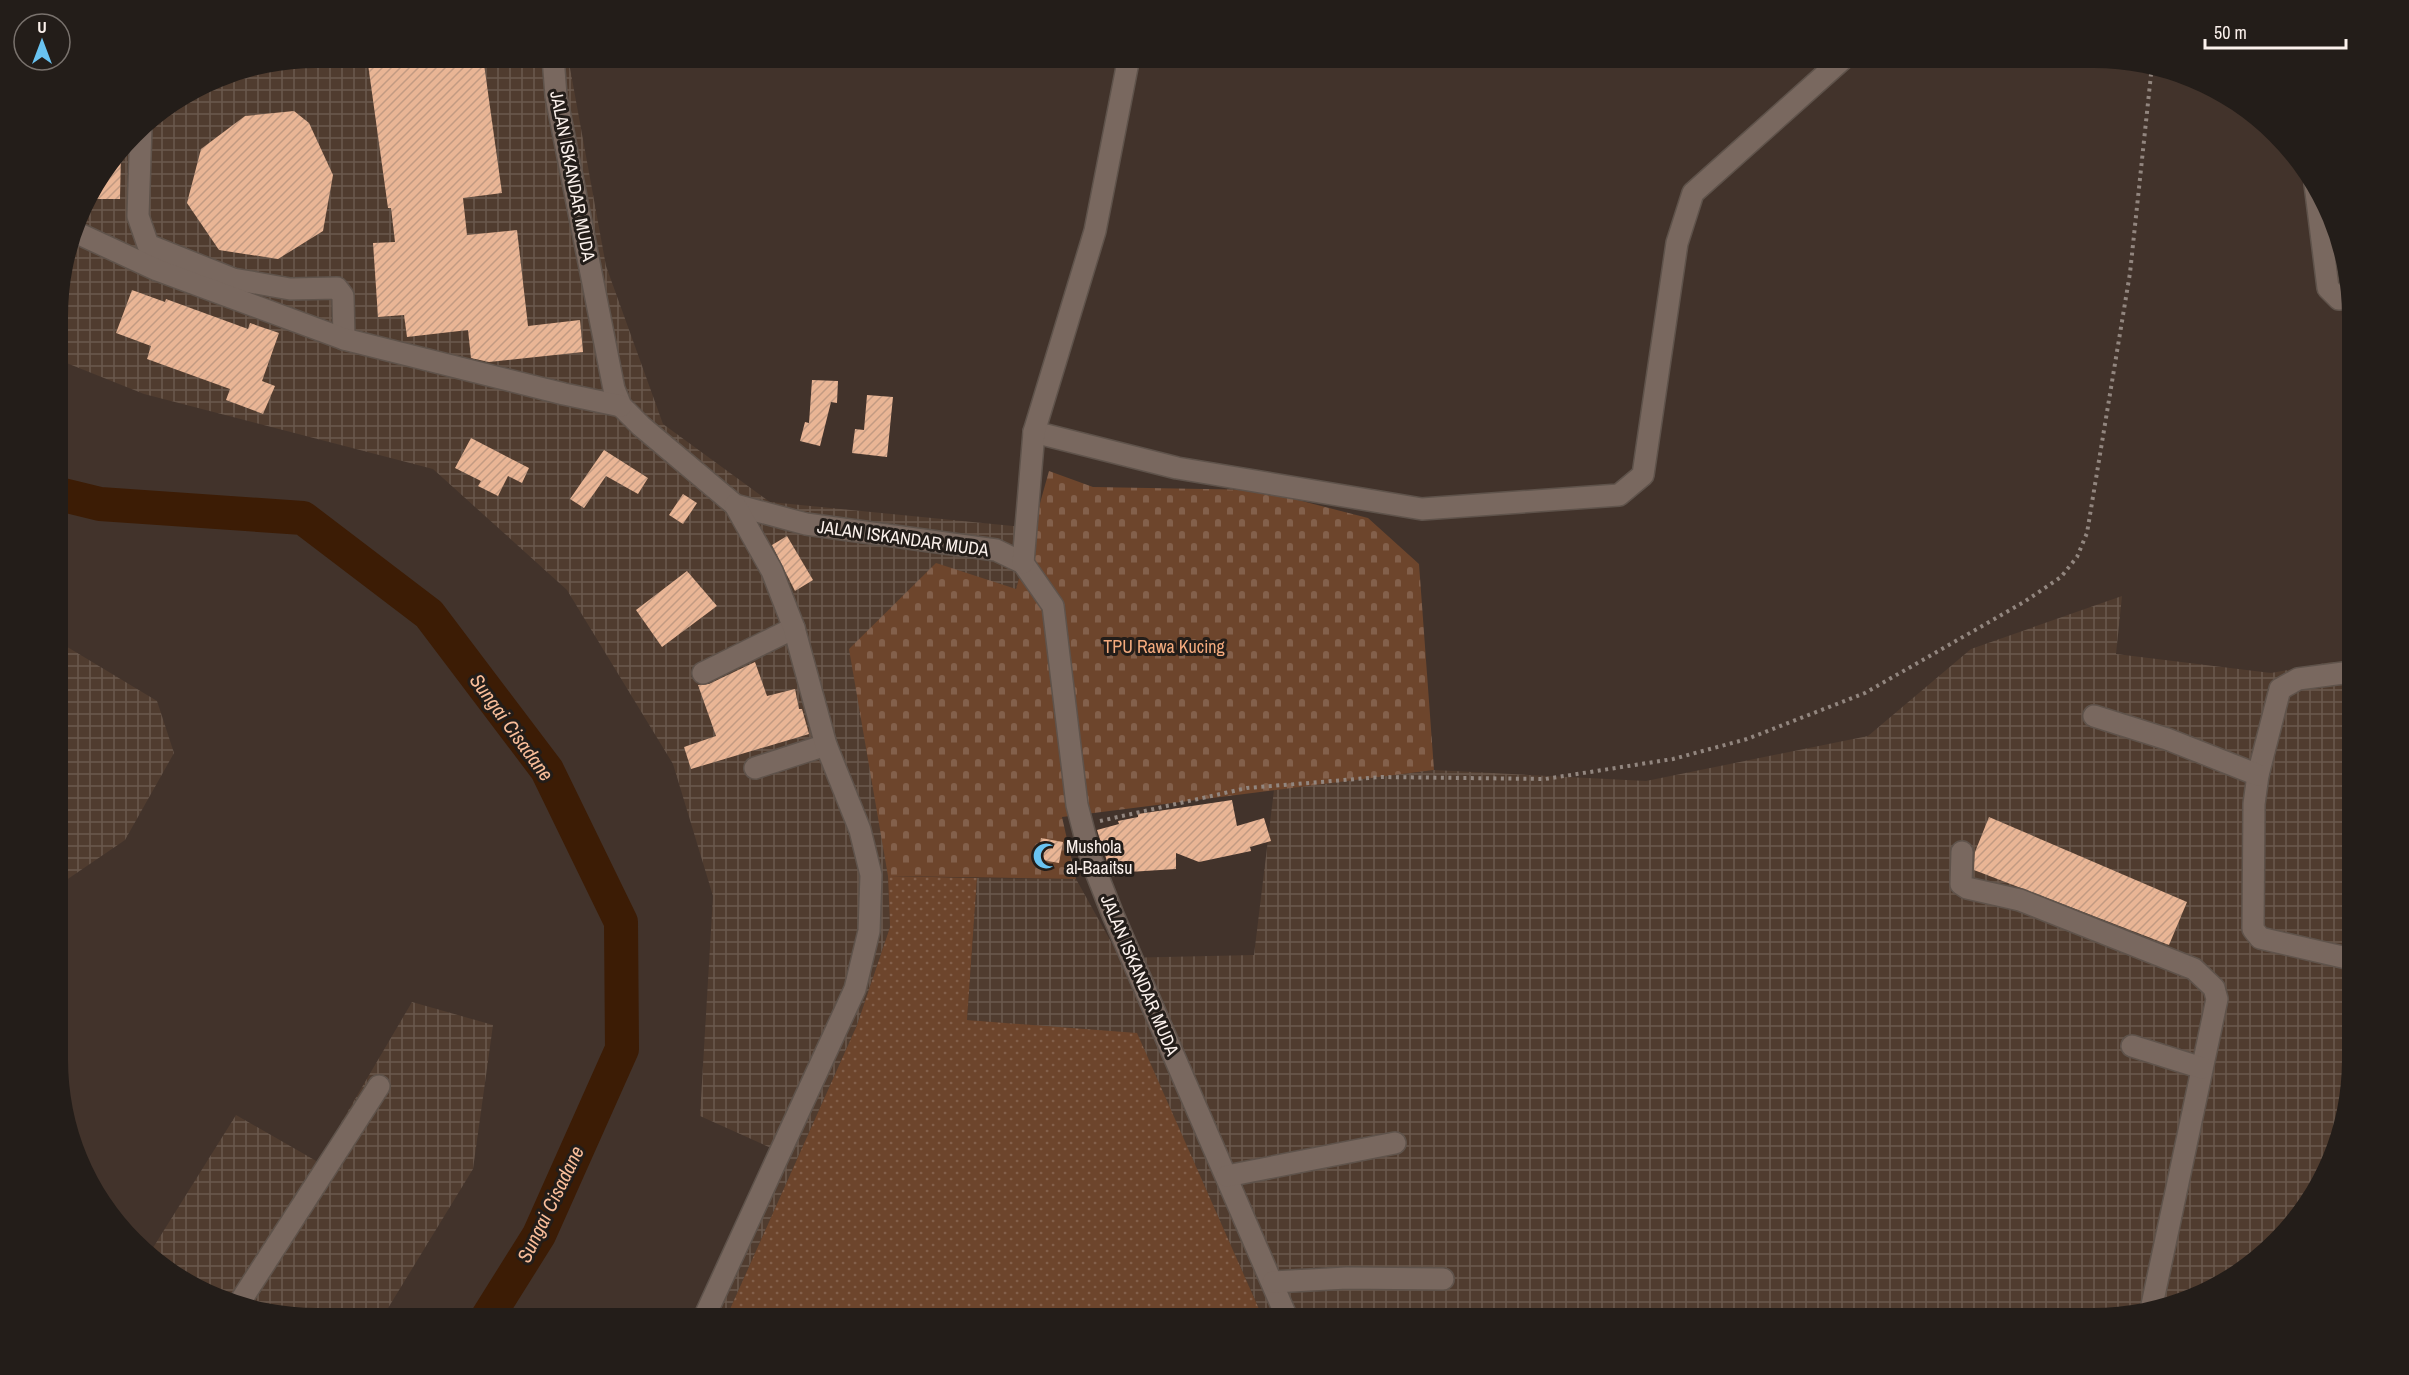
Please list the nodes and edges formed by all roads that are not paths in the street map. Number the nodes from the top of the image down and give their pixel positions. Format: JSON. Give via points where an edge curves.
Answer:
{"nodes":[{"id":1,"x":554,"y":68,"type":"edge"},
{"id":2,"x":1127,"y":68,"type":"edge"},
{"id":3,"x":1833,"y":68,"type":"edge"},
{"id":4,"x":141,"y":139,"type":"edge"},
{"id":5,"x":2318,"y":211,"type":"edge"},
{"id":6,"x":81,"y":235,"type":"edge"},
{"id":7,"x":2341,"y":299,"type":"edge"},
{"id":8,"x":344,"y":339,"type":"junction"},
{"id":9,"x":621,"y":405,"type":"junction"},
{"id":10,"x":1034,"y":432,"type":"junction"},
{"id":11,"x":735,"y":505,"type":"junction"},
{"id":12,"x":1023,"y":563,"type":"junction"},
{"id":13,"x":794,"y":628,"type":"junction"},
{"id":14,"x":703,"y":673,"type":"dead end"},
{"id":15,"x":2342,"y":673,"type":"edge"},
{"id":16,"x":2094,"y":716,"type":"dead end"},
{"id":17,"x":826,"y":746,"type":"junction"},
{"id":18,"x":755,"y":768,"type":"dead end"},
{"id":19,"x":2258,"y":775,"type":"junction"},
{"id":20,"x":1962,"y":852,"type":"dead end"},
{"id":21,"x":2342,"y":957,"type":"edge"},
{"id":22,"x":2132,"y":1046,"type":"dead end"},
{"id":23,"x":2202,"y":1068,"type":"junction"},
{"id":24,"x":379,"y":1086,"type":"dead end"},
{"id":25,"x":1395,"y":1143,"type":"dead end"},
{"id":26,"x":1227,"y":1176,"type":"junction"},
{"id":27,"x":1443,"y":1279,"type":"dead end"},
{"id":28,"x":1273,"y":1282,"type":"junction"},
{"id":29,"x":243,"y":1296,"type":"edge"},
{"id":30,"x":2157,"y":1299,"type":"edge"},
{"id":31,"x":709,"y":1308,"type":"edge"},
{"id":32,"x":1283,"y":1308,"type":"edge"}],
"edges":[{"from":1,"to":9,"type":"street","name":"JALAN ISKANDAR MUDA","via":[[556,96],[614,389]]},
{"from":2,"to":10,"type":"street","via":[[1095,231]]},
{"from":3,"to":10,"type":"street","via":[[1693,193],[1677,243],[1644,475],[1619,495],[1422,509],[1177,468]]},
{"from":4,"to":8,"type":"street","via":[[138,216],[148,245],[233,279],[290,289],[337,288],[343,296]]},
{"from":5,"to":7,"type":"street","via":[[2328,288]]},
{"from":6,"to":8,"type":"street","via":[[157,270]]},
{"from":8,"to":9,"type":"street"},
{"from":9,"to":11,"type":"street","name":"JALAN ISKANDAR MUDA"},
{"from":10,"to":12,"type":"street"},
{"from":11,"to":12,"type":"street","name":"JALAN ISKANDAR MUDA","via":[[806,524],[996,550]]},
{"from":11,"to":13,"type":"street","via":[[772,571]]},
{"from":12,"to":26,"type":"street","name":"JALAN ISKANDAR MUDA","via":[[1053,606],[1077,805],[1091,859]]},
{"from":13,"to":14,"type":"street"},
{"from":13,"to":17,"type":"street"},
{"from":15,"to":19,"type":"street","via":[[2298,679],[2280,689]]},
{"from":16,"to":19,"type":"street"},
{"from":17,"to":18,"type":"street"},
{"from":17,"to":31,"type":"street","via":[[860,830],[871,875],[869,931],[855,989]]},
{"from":19,"to":21,"type":"street","via":[[2254,804],[2253,928],[2260,938]]},
{"from":20,"to":23,"type":"street","via":[[1960,877],[1967,888],[2020,900],[2194,969],[2214,988],[2217,999]]},
{"from":22,"to":23,"type":"street"},
{"from":23,"to":30,"type":"street"},
{"from":24,"to":29,"type":"street"},
{"from":25,"to":26,"type":"street"},
{"from":26,"to":28,"type":"street","name":"JALAN ISKANDAR MUDA"},
{"from":27,"to":28,"type":"street"},
{"from":28,"to":32,"type":"street","name":"JALAN ISKANDAR MUDA"}]}
